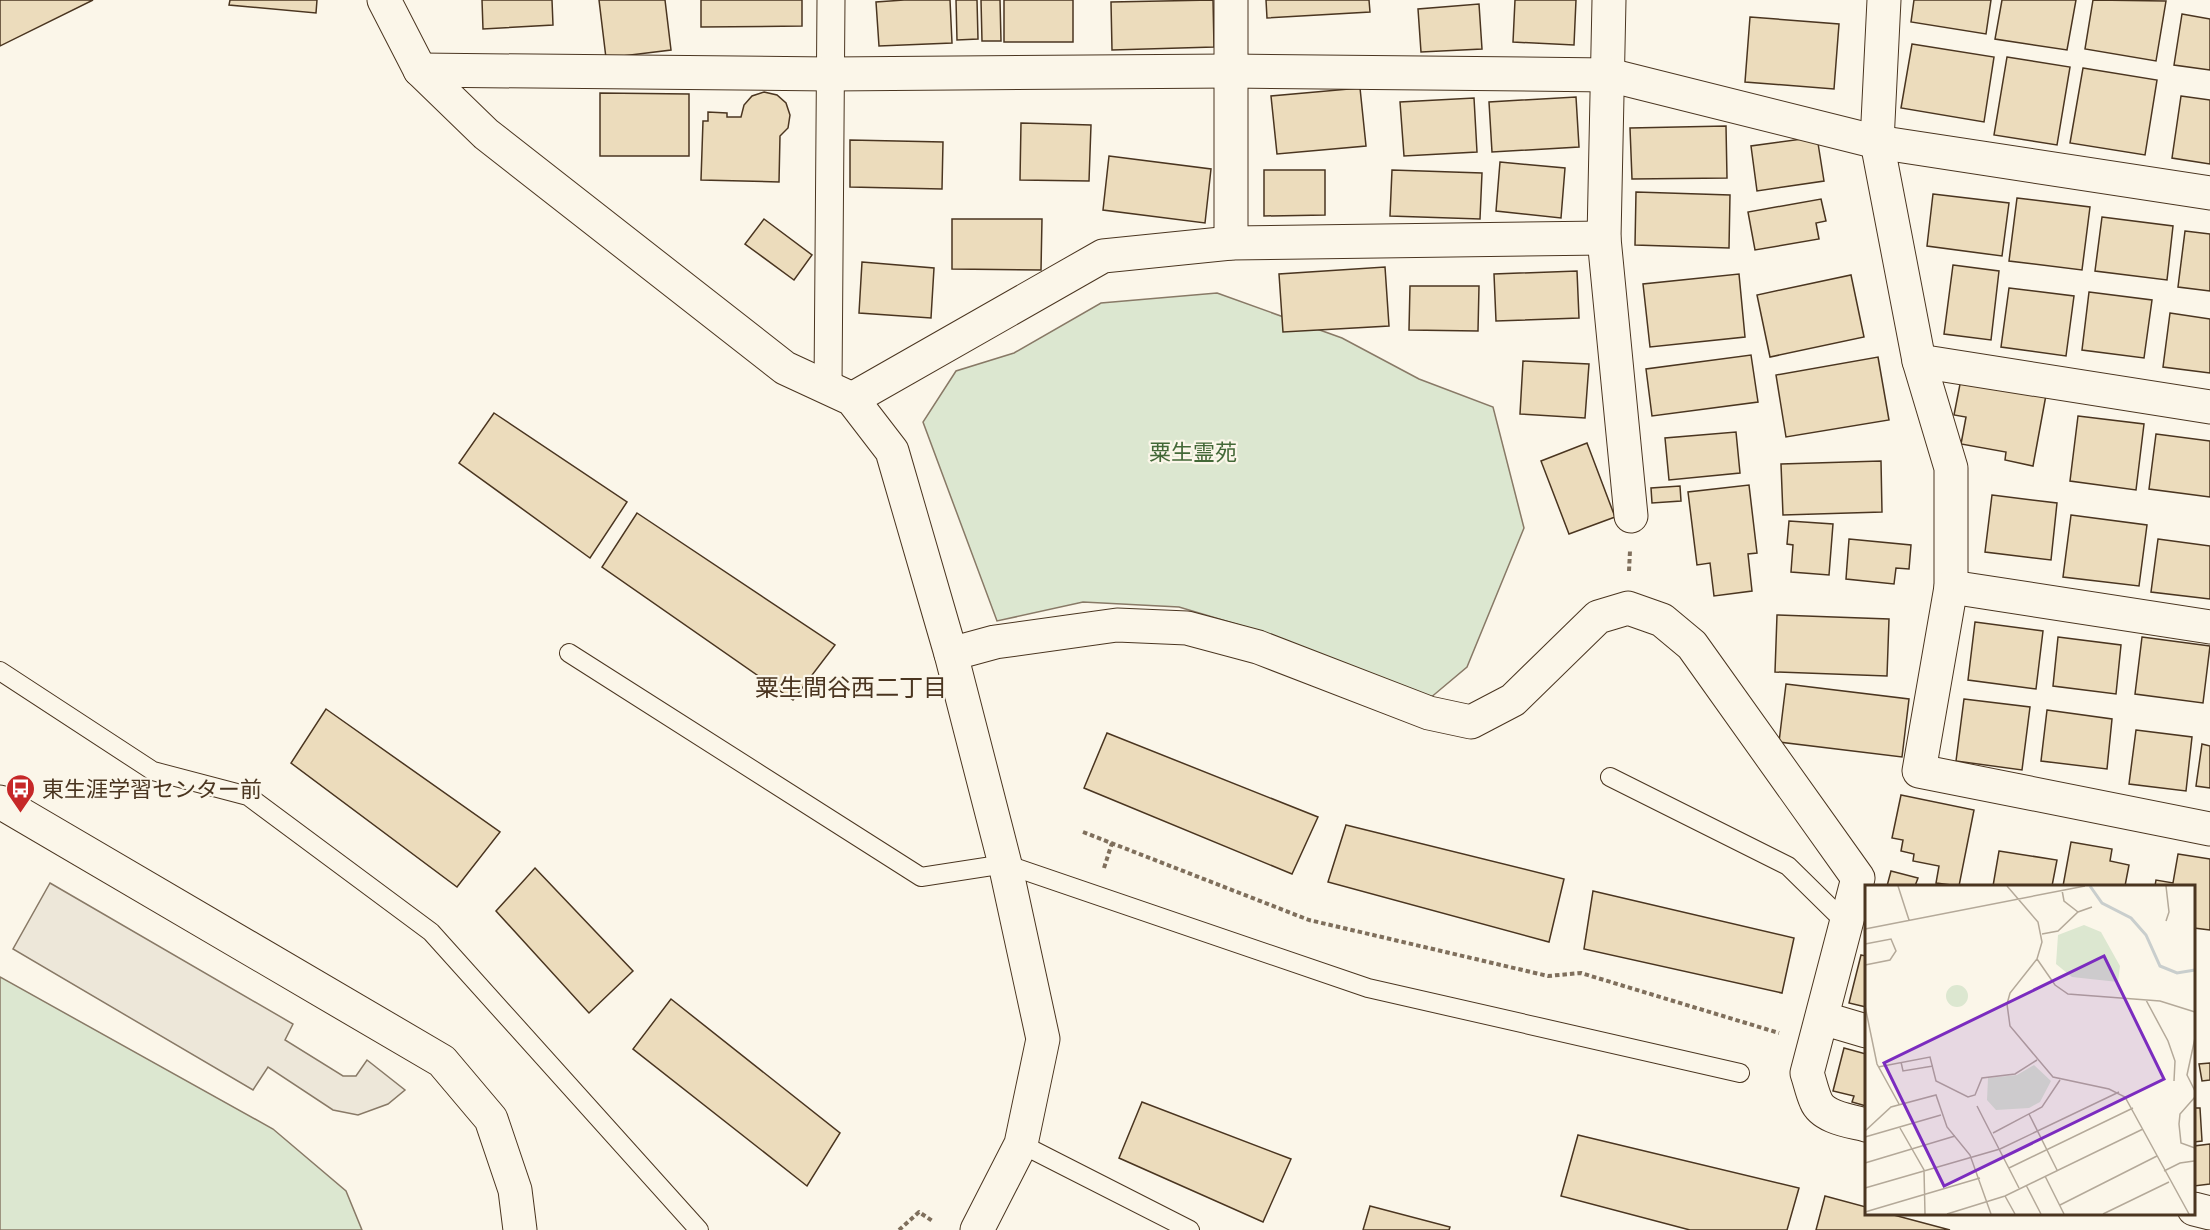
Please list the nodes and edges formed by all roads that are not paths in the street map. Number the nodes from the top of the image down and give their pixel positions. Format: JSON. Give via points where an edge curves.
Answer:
{"nodes":[{"id":1,"x":384,"y":0,"type":"edge"},
{"id":2,"x":831,"y":0,"type":"edge"},
{"id":3,"x":1231,"y":0,"type":"edge"},
{"id":4,"x":1610,"y":0,"type":"edge"},
{"id":5,"x":1884,"y":0,"type":"edge"},
{"id":6,"x":420,"y":70,"type":"junction"},
{"id":7,"x":1231,"y":70,"type":"junction"},
{"id":8,"x":830,"y":74,"type":"junction"},
{"id":9,"x":1609,"y":75,"type":"junction"},
{"id":10,"x":1877,"y":142,"type":"junction"},
{"id":11,"x":2210,"y":193,"type":"edge"},
{"id":12,"x":1604,"y":238,"type":"junction"},
{"id":13,"x":1231,"y":243,"type":"junction"},
{"id":14,"x":1919,"y":362,"type":"junction"},
{"id":15,"x":840,"y":393,"type":"junction"},
{"id":16,"x":2210,"y":407,"type":"edge"},
{"id":17,"x":1631,"y":516,"type":"road end"},
{"id":18,"x":1951,"y":587,"type":"junction"},
{"id":19,"x":2210,"y":627,"type":"edge"},
{"id":20,"x":569,"y":653,"type":"dead end"},
{"id":21,"x":951,"y":654,"type":"junction"},
{"id":22,"x":0,"y":671,"type":"edge"},
{"id":23,"x":1610,"y":777,"type":"dead end"},
{"id":24,"x":0,"y":802,"type":"edge"},
{"id":25,"x":2210,"y":829,"type":"edge"},
{"id":26,"x":1005,"y":864,"type":"junction"},
{"id":27,"x":1846,"y":923,"type":"junction"},
{"id":28,"x":1818,"y":1031,"type":"junction"},
{"id":29,"x":1865,"y":1031,"type":"edge"},
{"id":30,"x":1740,"y":1073,"type":"dead end"},
{"id":31,"x":1865,"y":1125,"type":"edge"},
{"id":32,"x":1021,"y":1144,"type":"junction"},
{"id":33,"x":2195,"y":1209,"type":"edge"},
{"id":34,"x":2210,"y":1213,"type":"edge"},
{"id":35,"x":520,"y":1230,"type":"edge"},
{"id":36,"x":699,"y":1230,"type":"edge"},
{"id":37,"x":977,"y":1230,"type":"edge"},
{"id":38,"x":1190,"y":1230,"type":"edge"}],
"edges":[{"from":1,"to":6,"type":"street"},
{"from":2,"to":8,"type":"street"},
{"from":3,"to":7,"type":"street"},
{"from":4,"to":9,"type":"street"},
{"from":5,"to":10,"type":"street"},
{"from":6,"to":8,"type":"street"},
{"from":6,"to":15,"type":"street","via":[[486,134],[785,368]]},
{"from":7,"to":8,"type":"street"},
{"from":7,"to":9,"type":"street"},
{"from":7,"to":13,"type":"street"},
{"from":8,"to":15,"type":"street"},
{"from":9,"to":10,"type":"street"},
{"from":9,"to":12,"type":"street"},
{"from":10,"to":11,"type":"street"},
{"from":10,"to":14,"type":"street"},
{"from":12,"to":13,"type":"street"},
{"from":12,"to":17,"type":"street"},
{"from":13,"to":15,"type":"street","via":[[1103,256]]},
{"from":14,"to":16,"type":"street"},
{"from":14,"to":18,"type":"street","via":[[1951,468]]},
{"from":15,"to":21,"type":"street","via":[[892,451]]},
{"from":18,"to":19,"type":"street"},
{"from":18,"to":25,"type":"street","via":[[1918,771]]},
{"from":20,"to":26,"type":"lane","via":[[921,877]]},
{"from":21,"to":26,"type":"street"},
{"from":21,"to":27,"type":"street","via":[[995,642],[1117,625],[1187,628],[1258,647],[1429,713],[1471,722],[1513,699],[1598,617],[1628,608],[1662,620],[1692,645],[1858,878]]},
{"from":22,"to":36,"type":"lane","via":[[153,771],[248,796],[431,932]]},
{"from":23,"to":27,"type":"lane","via":[[1788,866]]},
{"from":24,"to":35,"type":"street","via":[[442,1061],[491,1119],[515,1190]]},
{"from":26,"to":30,"type":"lane","via":[[1368,988]]},
{"from":26,"to":32,"type":"street","via":[[1043,1039]]},
{"from":27,"to":28,"type":"street"},
{"from":28,"to":29,"type":"street"},
{"from":28,"to":31,"type":"street","via":[[1807,1073],[1816,1103],[1839,1118]]},
{"from":32,"to":37,"type":"street"},
{"from":32,"to":38,"type":"lane"},
{"from":33,"to":34,"type":"street"}]}
